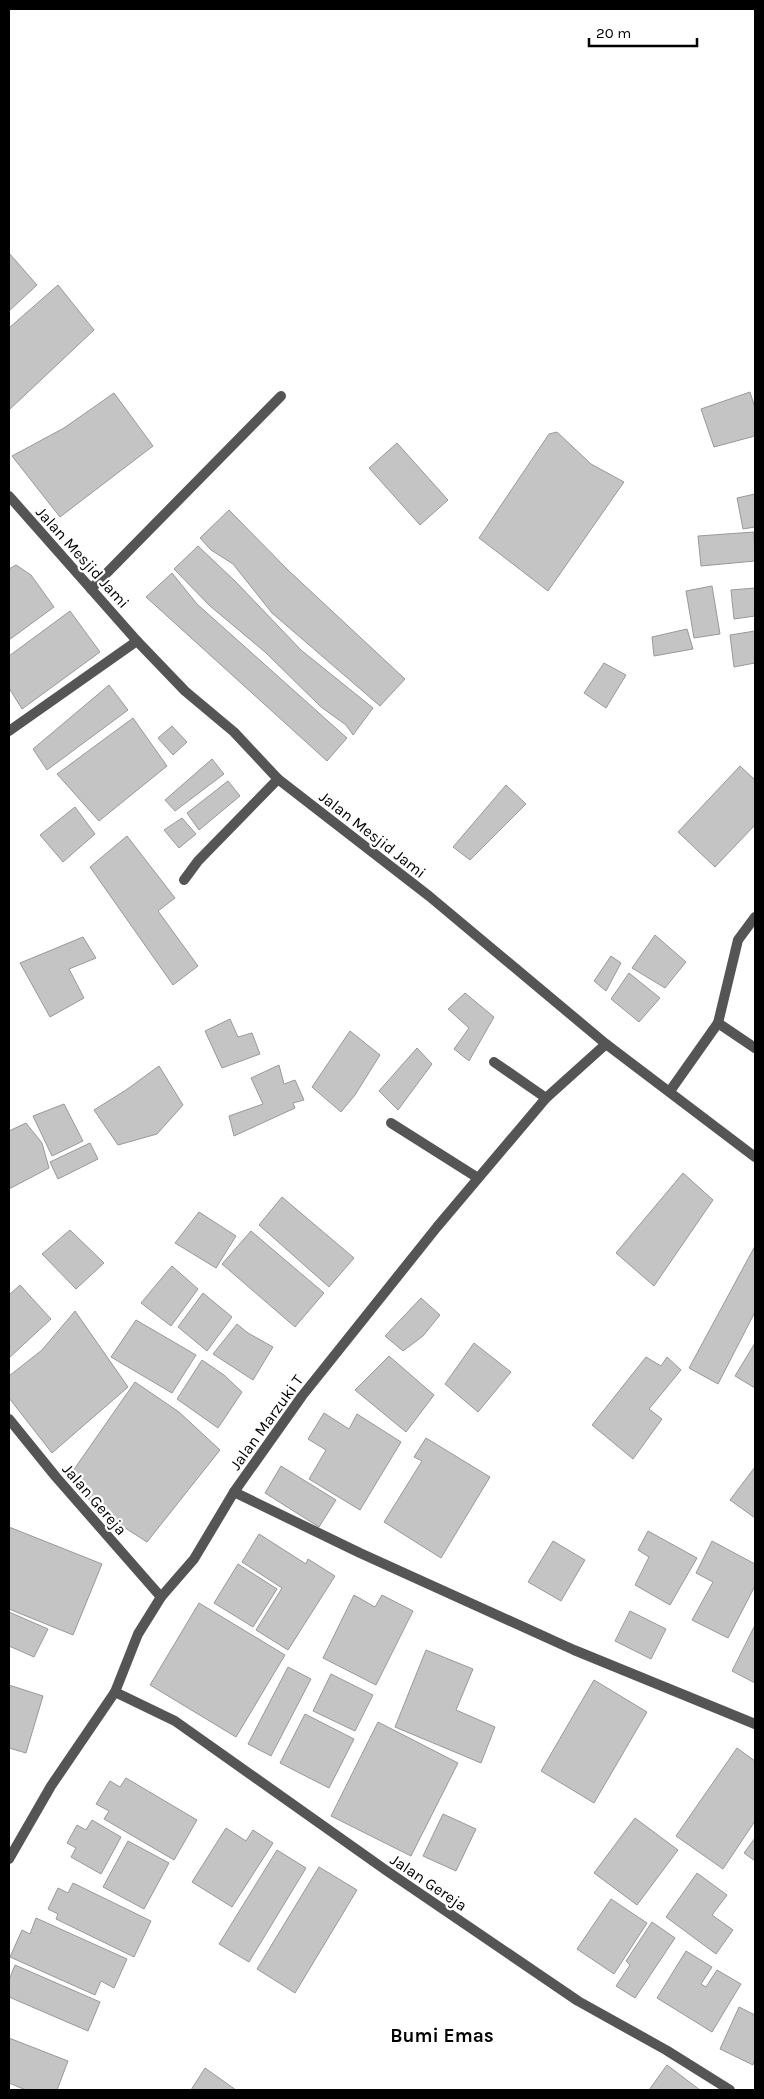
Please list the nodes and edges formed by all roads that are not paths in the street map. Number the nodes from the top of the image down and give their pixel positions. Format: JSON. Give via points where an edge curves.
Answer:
{"nodes":[{"id":1,"x":281,"y":396,"type":"dead end"},
{"id":2,"x":9,"y":496,"type":"edge"},
{"id":3,"x":91,"y":589,"type":"junction"},
{"id":4,"x":137,"y":641,"type":"junction"},
{"id":5,"x":9,"y":731,"type":"edge"},
{"id":6,"x":278,"y":780,"type":"junction"},
{"id":7,"x":184,"y":880,"type":"dead end"},
{"id":8,"x":755,"y":917,"type":"edge"},
{"id":9,"x":718,"y":1023,"type":"junction"},
{"id":10,"x":606,"y":1044,"type":"junction"},
{"id":11,"x":755,"y":1048,"type":"edge"},
{"id":12,"x":494,"y":1062,"type":"dead end"},
{"id":13,"x":670,"y":1091,"type":"junction"},
{"id":14,"x":546,"y":1098,"type":"junction"},
{"id":15,"x":392,"y":1123,"type":"dead end"},
{"id":16,"x":755,"y":1157,"type":"edge"},
{"id":17,"x":478,"y":1178,"type":"junction"},
{"id":18,"x":9,"y":1419,"type":"edge"},
{"id":19,"x":234,"y":1492,"type":"junction"},
{"id":20,"x":160,"y":1597,"type":"junction"},
{"id":21,"x":115,"y":1692,"type":"junction"},
{"id":22,"x":755,"y":1724,"type":"edge"},
{"id":23,"x":9,"y":1859,"type":"edge"},
{"id":24,"x":730,"y":2090,"type":"edge"}],
"edges":[{"from":1,"to":3,"type":"street"},
{"from":2,"to":3,"type":"street","name":"Jalan Mesjid Jami"},
{"from":3,"to":4,"type":"street","name":"Jalan Mesjid Jami"},
{"from":4,"to":5,"type":"street"},
{"from":4,"to":6,"type":"street","name":"Jalan Mesjid Jami","via":[[185,691],[234,732]]},
{"from":6,"to":7,"type":"street","via":[[198,861]]},
{"from":6,"to":10,"type":"street","name":"Jalan Mesjid Jami","via":[[429,896]]},
{"from":8,"to":9,"type":"street","via":[[738,940]]},
{"from":9,"to":11,"type":"street"},
{"from":9,"to":13,"type":"street"},
{"from":10,"to":13,"type":"street","name":"Jalan Mesjid Jami"},
{"from":10,"to":14,"type":"street","name":"Jalan Marzuki T"},
{"from":12,"to":14,"type":"street"},
{"from":13,"to":16,"type":"street","name":"Jalan Mesjid Jami"},
{"from":14,"to":17,"type":"street","name":"Jalan Marzuki T"},
{"from":15,"to":17,"type":"street"},
{"from":17,"to":19,"type":"street","name":"Jalan Marzuki T","via":[[302,1396]]},
{"from":18,"to":20,"type":"street","name":"Jalan Gereja"},
{"from":19,"to":20,"type":"street","name":"Jalan Marzuki T","via":[[194,1559]]},
{"from":19,"to":22,"type":"street","via":[[574,1650]]},
{"from":20,"to":21,"type":"street","name":"Jalan Marzuki T","via":[[138,1634]]},
{"from":21,"to":23,"type":"street","name":"Jalan Marzuki T","via":[[51,1786]]},
{"from":21,"to":24,"type":"street","name":"Jalan Gereja","via":[[175,1721],[386,1871],[578,2001]]}]}
